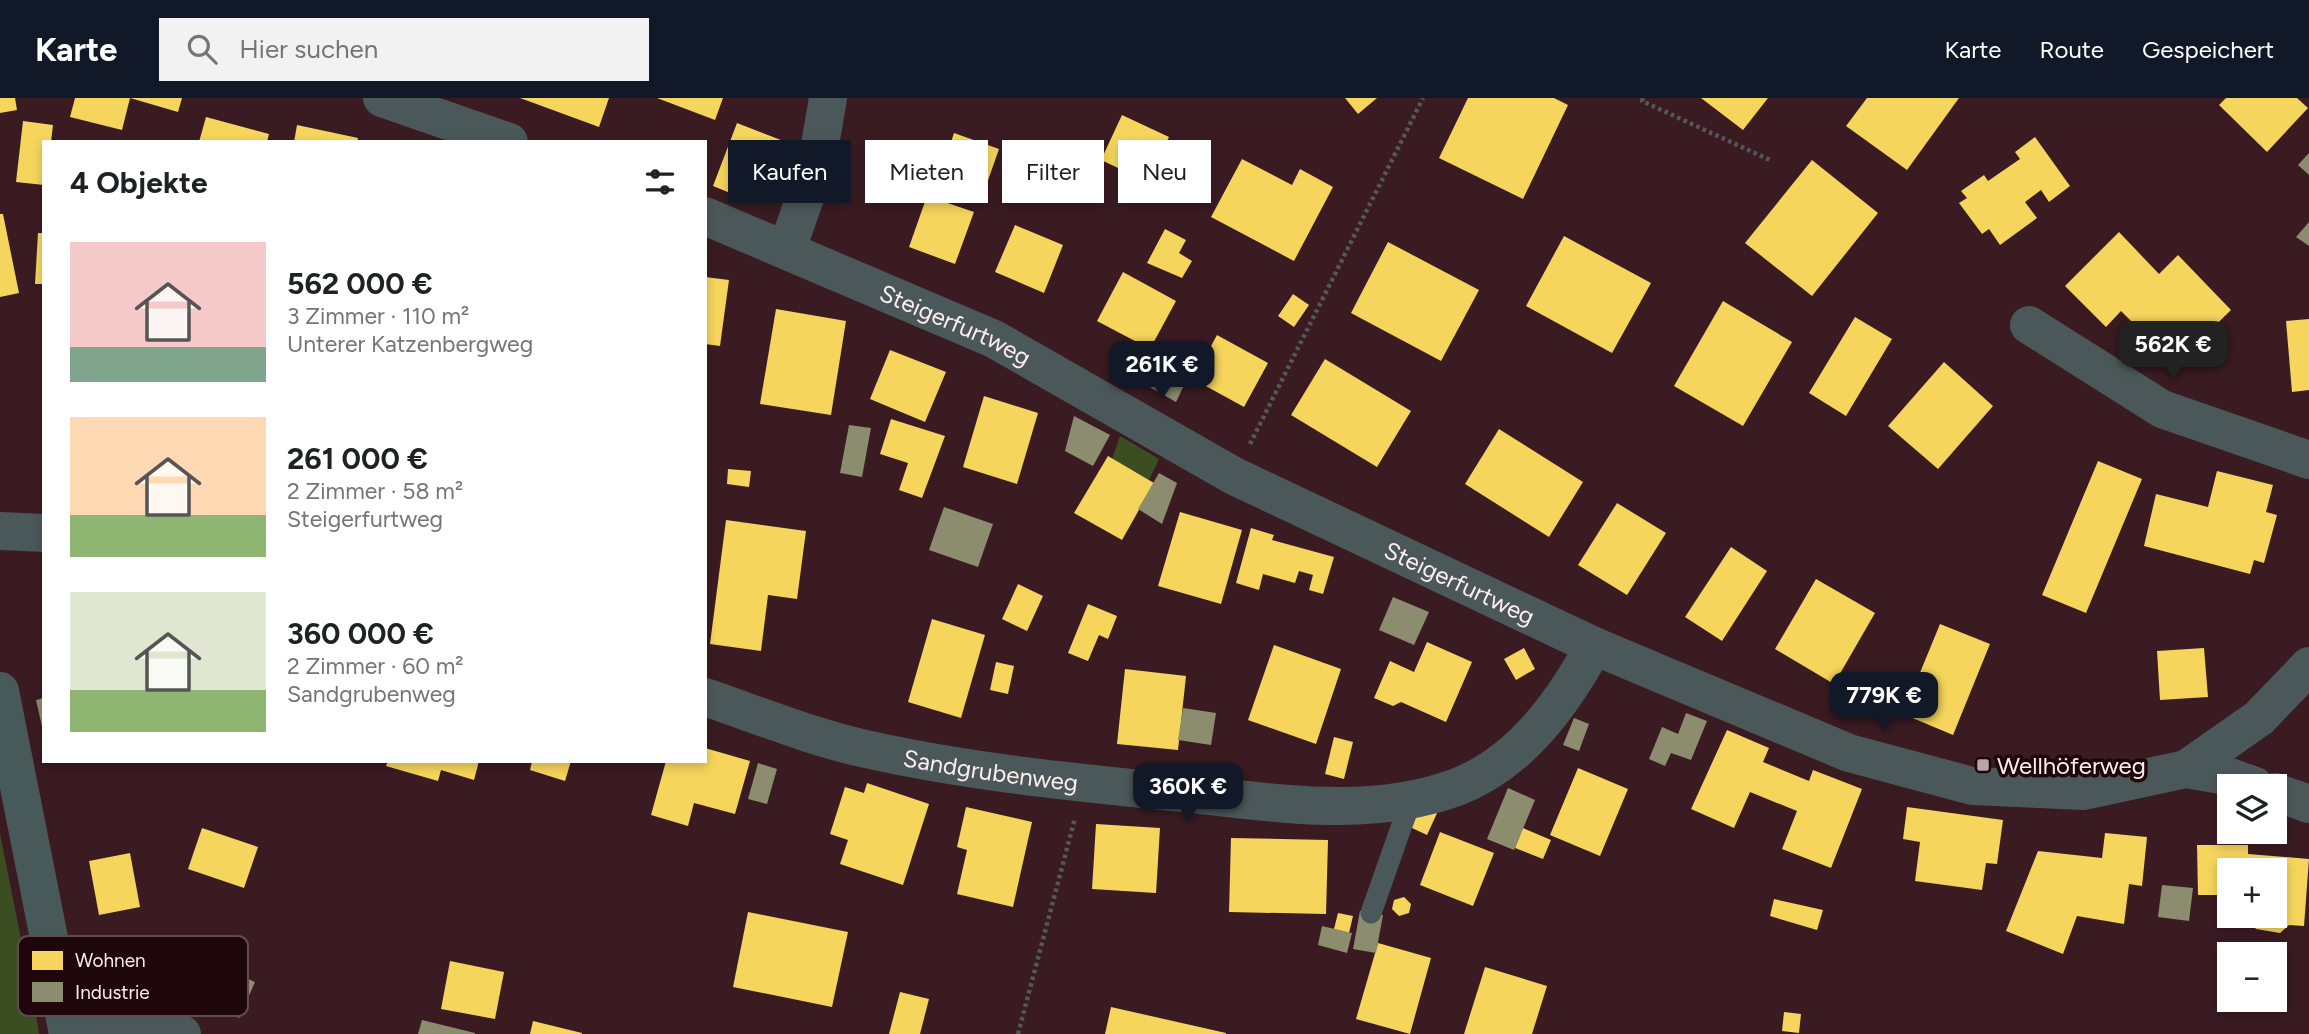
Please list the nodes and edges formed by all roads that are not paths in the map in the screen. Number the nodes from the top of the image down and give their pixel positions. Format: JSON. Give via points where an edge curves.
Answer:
{"nodes":[{"id":1,"x":382,"y":98,"type":"edge"},
{"id":2,"x":828,"y":98,"type":"edge"},
{"id":3,"x":503,"y":140,"type":"edge"},
{"id":4,"x":707,"y":217,"type":"edge"},
{"id":5,"x":787,"y":249,"type":"junction"},
{"id":6,"x":2029,"y":325,"type":"dead end"},
{"id":7,"x":2309,"y":460,"type":"edge"},
{"id":8,"x":0,"y":531,"type":"edge"},
{"id":9,"x":42,"y":533,"type":"edge"},
{"id":10,"x":1594,"y":646,"type":"junction"},
{"id":11,"x":2309,"y":667,"type":"edge"},
{"id":12,"x":0,"y":691,"type":"edge"},
{"id":13,"x":707,"y":698,"type":"edge"},
{"id":14,"x":2186,"y":769,"type":"junction"},
{"id":15,"x":2217,"y":774,"type":"edge"},
{"id":16,"x":2287,"y":796,"type":"edge"},
{"id":17,"x":1410,"y":802,"type":"junction"},
{"id":18,"x":2309,"y":804,"type":"edge"},
{"id":19,"x":1371,"y":913,"type":"dead end"},
{"id":20,"x":48,"y":936,"type":"edge"},
{"id":21,"x":67,"y":1032,"type":"edge"},
{"id":22,"x":182,"y":1034,"type":"edge"}],
"edges":[{"from":1,"to":3,"type":"street"},
{"from":2,"to":5,"type":"street","via":[[817,163]]},
{"from":4,"to":5,"type":"street","name":"Steigerfurtweg"},
{"from":5,"to":10,"type":"street","name":"Steigerfurtweg","via":[[994,339],[1234,476]]},
{"from":6,"to":7,"type":"street","via":[[2162,409]]},
{"from":8,"to":9,"type":"street"},
{"from":10,"to":14,"type":"street","name":"Steigerfurtweg","via":[[1850,753],[1972,786],[2084,791]]},
{"from":10,"to":17,"type":"street","name":"Sandgrubenweg","via":[[1530,739],[1460,786]]},
{"from":11,"to":14,"type":"street","via":[[2259,718]]},
{"from":12,"to":20,"type":"street"},
{"from":13,"to":17,"type":"street","name":"Sandgrubenweg","via":[[864,748],[939,764],[1083,783],[1358,808]]},
{"from":14,"to":15,"type":"street","name":"Steigerfurtweg"},
{"from":16,"to":18,"type":"street"},
{"from":17,"to":19,"type":"lane"},
{"from":21,"to":22,"type":"street","via":[[157,1029]]}]}
